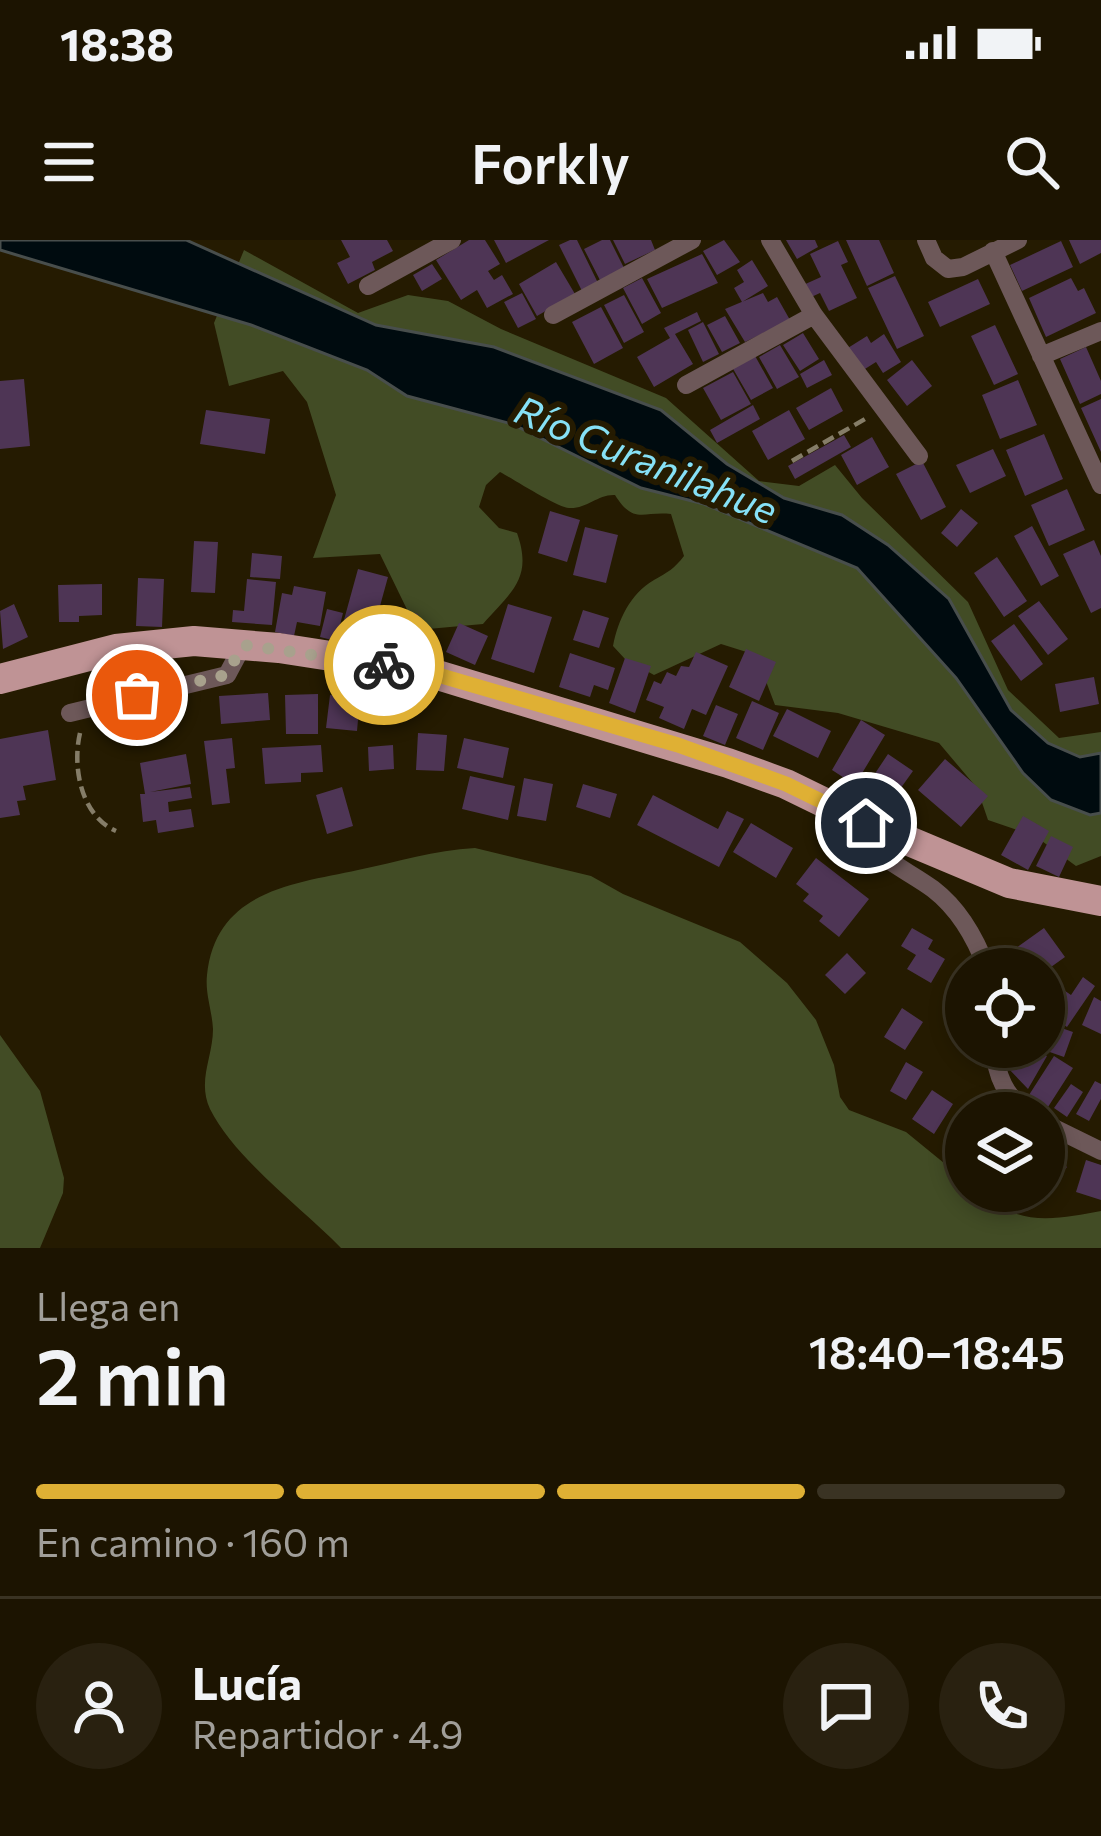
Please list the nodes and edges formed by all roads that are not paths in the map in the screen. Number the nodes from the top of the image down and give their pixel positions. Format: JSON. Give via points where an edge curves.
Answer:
{"nodes":[{"id":1,"x":452,"y":240,"type":"edge"},
{"id":2,"x":692,"y":240,"type":"edge"},
{"id":3,"x":770,"y":240,"type":"edge"},
{"id":4,"x":926,"y":240,"type":"edge"},
{"id":5,"x":1018,"y":240,"type":"edge"},
{"id":6,"x":993,"y":251,"type":"junction"},
{"id":7,"x":368,"y":286,"type":"dead end"},
{"id":8,"x":553,"y":315,"type":"dead end"},
{"id":9,"x":814,"y":315,"type":"junction"},
{"id":10,"x":1101,"y":332,"type":"edge"},
{"id":11,"x":1041,"y":356,"type":"junction"},
{"id":12,"x":686,"y":386,"type":"dead end"},
{"id":13,"x":919,"y":456,"type":"dead end"},
{"id":14,"x":1101,"y":484,"type":"edge"},
{"id":15,"x":243,"y":645,"type":"junction"},
{"id":16,"x":0,"y":679,"type":"edge"},
{"id":17,"x":70,"y":713,"type":"dead end"},
{"id":18,"x":866,"y":823,"type":"junction"},
{"id":19,"x":1101,"y":901,"type":"edge"},
{"id":20,"x":978,"y":948,"type":"edge"},
{"id":21,"x":1065,"y":1133,"type":"edge"},
{"id":22,"x":1101,"y":1150,"type":"edge"}],
"edges":[{"from":1,"to":7,"type":"street"},
{"from":2,"to":8,"type":"street"},
{"from":3,"to":9,"type":"street"},
{"from":4,"to":6,"type":"street","via":[[948,268]]},
{"from":5,"to":6,"type":"street"},
{"from":6,"to":11,"type":"street"},
{"from":9,"to":12,"type":"street"},
{"from":9,"to":13,"type":"street"},
{"from":10,"to":11,"type":"street"},
{"from":11,"to":14,"type":"street"},
{"from":15,"to":16,"type":"main road","via":[[116,649]]},
{"from":15,"to":17,"type":"street","via":[[226,675]]},
{"from":15,"to":18,"type":"main road","via":[[421,670],[678,745]]},
{"from":18,"to":19,"type":"main road","via":[[1009,884]]},
{"from":18,"to":20,"type":"street","via":[[863,837],[872,848],[938,892]]},
{"from":21,"to":22,"type":"street"}]}
